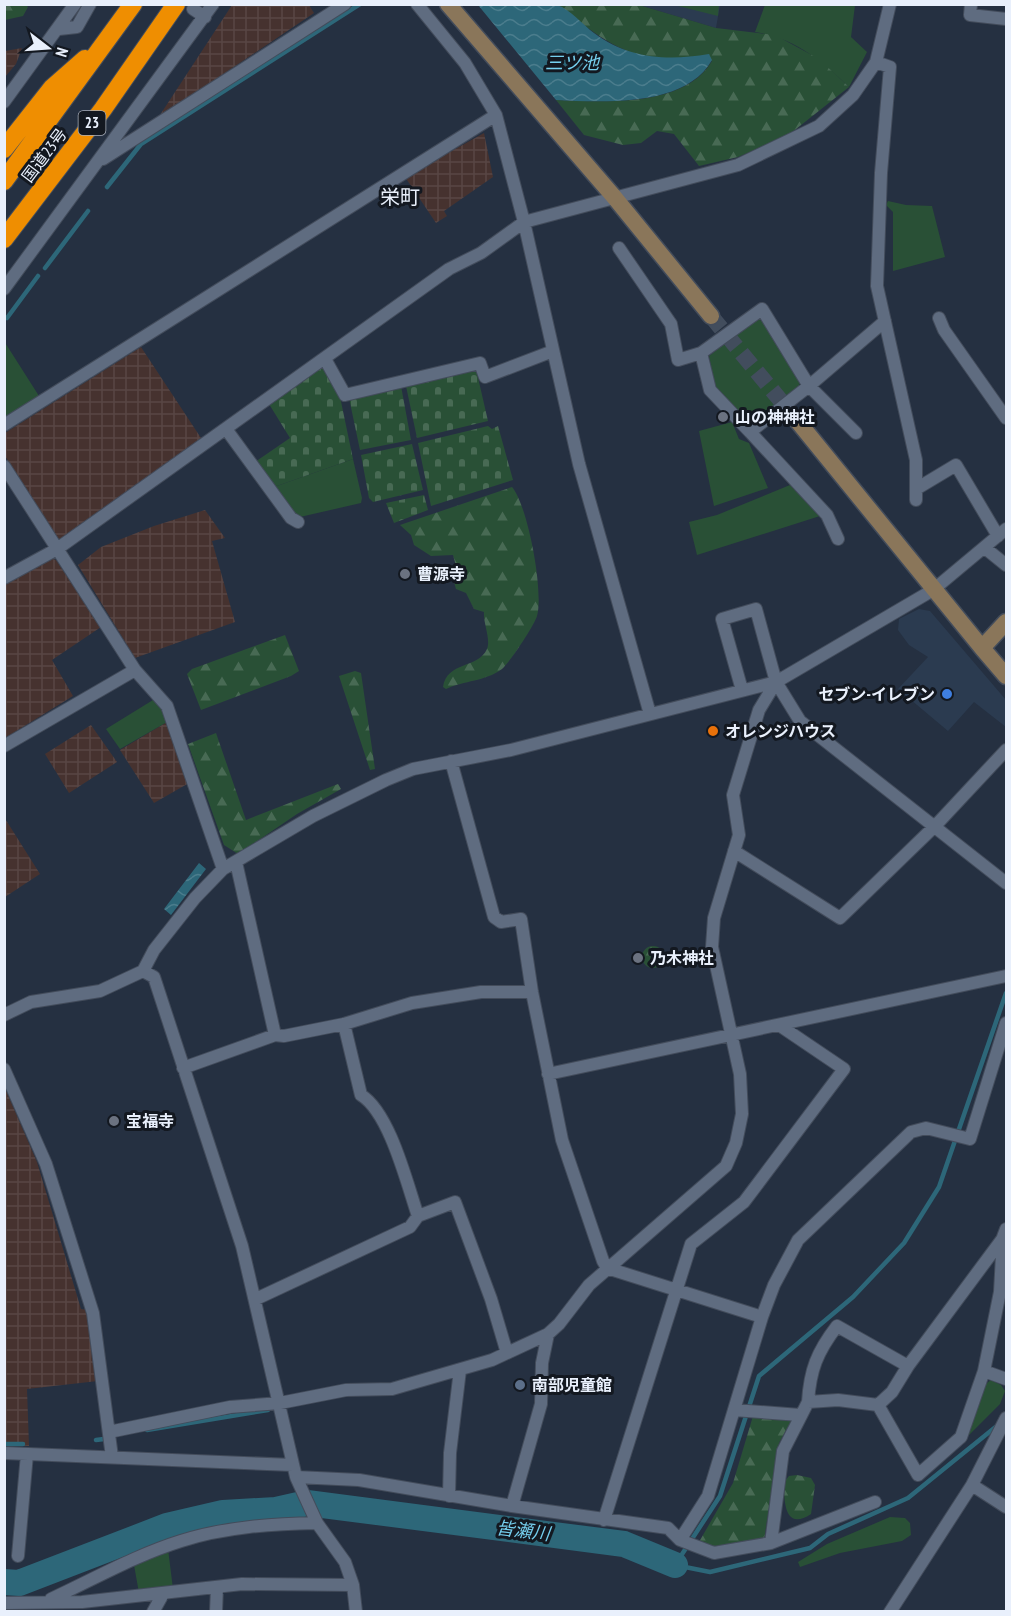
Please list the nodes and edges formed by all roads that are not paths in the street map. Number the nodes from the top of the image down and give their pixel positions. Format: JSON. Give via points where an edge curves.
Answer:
{"nodes":[{"id":1,"x":75,"y":4,"type":"edge"},
{"id":2,"x":90,"y":4,"type":"edge"},
{"id":3,"x":127,"y":4,"type":"edge"},
{"id":4,"x":133,"y":4,"type":"edge"},
{"id":5,"x":169,"y":4,"type":"edge"},
{"id":6,"x":213,"y":4,"type":"edge"},
{"id":7,"x":345,"y":4,"type":"edge"},
{"id":8,"x":417,"y":4,"type":"edge"},
{"id":9,"x":448,"y":4,"type":"edge"},
{"id":10,"x":890,"y":4,"type":"edge"},
{"id":11,"x":971,"y":4,"type":"edge"},
{"id":12,"x":184,"y":7,"type":"edge"},
{"id":13,"x":205,"y":17,"type":"junction"},
{"id":14,"x":1006,"y":19,"type":"edge"},
{"id":15,"x":59,"y":29,"type":"junction"},
{"id":16,"x":99,"y":46,"type":"junction"},
{"id":17,"x":876,"y":62,"type":"junction"},
{"id":18,"x":4,"y":102,"type":"edge"},
{"id":19,"x":496,"y":115,"type":"junction"},
{"id":20,"x":4,"y":149,"type":"edge"},
{"id":21,"x":98,"y":162,"type":"junction"},
{"id":22,"x":4,"y":175,"type":"edge"},
{"id":23,"x":4,"y":181,"type":"edge"},
{"id":24,"x":615,"y":198,"type":"junction"},
{"id":25,"x":524,"y":222,"type":"junction"},
{"id":26,"x":4,"y":229,"type":"edge"},
{"id":27,"x":4,"y":239,"type":"edge"},
{"id":28,"x":619,"y":248,"type":"dead end"},
{"id":29,"x":4,"y":289,"type":"edge"},
{"id":30,"x":711,"y":316,"type":"tunnel mouth"},
{"id":31,"x":939,"y":318,"type":"dead end"},
{"id":32,"x":885,"y":321,"type":"junction"},
{"id":33,"x":553,"y":351,"type":"junction"},
{"id":34,"x":701,"y":353,"type":"junction"},
{"id":35,"x":325,"y":359,"type":"junction"},
{"id":36,"x":809,"y":386,"type":"junction"},
{"id":37,"x":795,"y":418,"type":"tunnel mouth"},
{"id":38,"x":1006,"y":418,"type":"edge"},
{"id":39,"x":4,"y":425,"type":"edge"},
{"id":40,"x":226,"y":429,"type":"junction"},
{"id":41,"x":750,"y":432,"type":"junction"},
{"id":42,"x":856,"y":433,"type":"dead end"},
{"id":43,"x":4,"y":466,"type":"edge"},
{"id":44,"x":298,"y":522,"type":"dead end"},
{"id":45,"x":1002,"y":533,"type":"edge"},
{"id":46,"x":838,"y":539,"type":"dead end"},
{"id":47,"x":985,"y":548,"type":"junction"},
{"id":48,"x":57,"y":549,"type":"junction"},
{"id":49,"x":1006,"y":565,"type":"edge"},
{"id":50,"x":4,"y":578,"type":"edge"},
{"id":51,"x":933,"y":590,"type":"junction"},
{"id":52,"x":1006,"y":622,"type":"edge"},
{"id":53,"x":982,"y":648,"type":"junction"},
{"id":54,"x":135,"y":670,"type":"junction"},
{"id":55,"x":1006,"y":676,"type":"edge"},
{"id":56,"x":776,"y":682,"type":"junction"},
{"id":57,"x":742,"y":690,"type":"junction"},
{"id":58,"x":650,"y":714,"type":"junction"},
{"id":59,"x":4,"y":746,"type":"edge"},
{"id":60,"x":1006,"y":750,"type":"edge"},
{"id":61,"x":451,"y":761,"type":"junction"},
{"id":62,"x":936,"y":825,"type":"junction"},
{"id":63,"x":734,"y":850,"type":"junction"},
{"id":64,"x":236,"y":862,"type":"junction"},
{"id":65,"x":224,"y":869,"type":"junction"},
{"id":66,"x":1006,"y":883,"type":"edge"},
{"id":67,"x":143,"y":970,"type":"junction"},
{"id":68,"x":1006,"y":976,"type":"edge"},
{"id":69,"x":532,"y":992,"type":"junction"},
{"id":70,"x":4,"y":1015,"type":"edge"},
{"id":71,"x":1006,"y":1023,"type":"edge"},
{"id":72,"x":344,"y":1024,"type":"junction"},
{"id":73,"x":779,"y":1025,"type":"junction"},
{"id":74,"x":275,"y":1035,"type":"junction"},
{"id":75,"x":732,"y":1035,"type":"junction"},
{"id":76,"x":183,"y":1068,"type":"junction"},
{"id":77,"x":4,"y":1069,"type":"edge"},
{"id":78,"x":548,"y":1074,"type":"junction"},
{"id":79,"x":418,"y":1216,"type":"junction"},
{"id":80,"x":1005,"y":1233,"type":"edge"},
{"id":81,"x":607,"y":1268,"type":"junction"},
{"id":82,"x":678,"y":1291,"type":"junction"},
{"id":83,"x":256,"y":1299,"type":"junction"},
{"id":84,"x":762,"y":1317,"type":"junction"},
{"id":85,"x":548,"y":1334,"type":"junction"},
{"id":86,"x":507,"y":1353,"type":"junction"},
{"id":87,"x":908,"y":1366,"type":"junction"},
{"id":88,"x":460,"y":1370,"type":"junction"},
{"id":89,"x":984,"y":1371,"type":"junction"},
{"id":90,"x":1006,"y":1378,"type":"edge"},
{"id":91,"x":808,"y":1402,"type":"junction"},
{"id":92,"x":280,"y":1403,"type":"junction"},
{"id":93,"x":878,"y":1405,"type":"junction"},
{"id":94,"x":737,"y":1410,"type":"junction"},
{"id":95,"x":800,"y":1415,"type":"junction"},
{"id":96,"x":1006,"y":1418,"type":"edge"},
{"id":97,"x":109,"y":1432,"type":"junction"},
{"id":98,"x":4,"y":1453,"type":"edge"},
{"id":99,"x":27,"y":1454,"type":"junction"},
{"id":100,"x":112,"y":1457,"type":"junction"},
{"id":101,"x":294,"y":1471,"type":"junction"},
{"id":102,"x":972,"y":1485,"type":"junction"},
{"id":103,"x":449,"y":1496,"type":"junction"},
{"id":104,"x":875,"y":1502,"type":"dead end"},
{"id":105,"x":512,"y":1506,"type":"junction"},
{"id":106,"x":1006,"y":1507,"type":"edge"},
{"id":107,"x":604,"y":1520,"type":"junction"},
{"id":108,"x":317,"y":1523,"type":"junction"},
{"id":109,"x":680,"y":1540,"type":"junction"},
{"id":110,"x":771,"y":1543,"type":"junction"},
{"id":111,"x":18,"y":1556,"type":"dead end"},
{"id":112,"x":353,"y":1585,"type":"junction"},
{"id":113,"x":217,"y":1587,"type":"junction"},
{"id":114,"x":163,"y":1594,"type":"junction"},
{"id":115,"x":48,"y":1600,"type":"junction"},
{"id":116,"x":4,"y":1603,"type":"edge"},
{"id":117,"x":153,"y":1611,"type":"edge"},
{"id":118,"x":216,"y":1611,"type":"edge"},
{"id":119,"x":356,"y":1611,"type":"edge"},
{"id":120,"x":890,"y":1611,"type":"edge"}],
"edges":[{"from":1,"to":15,"type":"street"},
{"from":2,"to":15,"type":"street","via":[[77,27]]},
{"from":3,"to":16,"type":"highway","name":"国道23号","number":"23"},
{"from":4,"to":23,"type":"highway"},
{"from":5,"to":26,"type":"highway"},
{"from":6,"to":13,"type":"street"},
{"from":7,"to":21,"type":"street"},
{"from":8,"to":19,"type":"street","via":[[465,63]]},
{"from":9,"to":24,"type":"street"},
{"from":10,"to":17,"type":"street"},
{"from":11,"to":14,"type":"street","via":[[970,15]]},
{"from":12,"to":13,"type":"street"},
{"from":12,"to":27,"type":"highway","name":"国道23号","number":"23"},
{"from":13,"to":21,"type":"street"},
{"from":15,"to":18,"type":"street"},
{"from":16,"to":20,"type":"highway","number":"23","via":[[52,88]]},
{"from":16,"to":22,"type":"highway","name":"国道23号","number":"23"},
{"from":17,"to":24,"type":"street","via":[[853,95],[819,126],[738,165]]},
{"from":17,"to":32,"type":"street","via":[[890,67],[877,245],[877,286]]},
{"from":19,"to":25,"type":"street"},
{"from":19,"to":39,"type":"street"},
{"from":21,"to":29,"type":"street"},
{"from":24,"to":25,"type":"street"},
{"from":24,"to":30,"type":"street"},
{"from":25,"to":33,"type":"street"},
{"from":25,"to":35,"type":"street","via":[[481,253],[449,269]]},
{"from":28,"to":34,"type":"street","via":[[671,324],[678,360]]},
{"from":31,"to":38,"type":"street"},
{"from":32,"to":36,"type":"street"},
{"from":32,"to":45,"type":"street","via":[[915,460],[916,494],[956,465]]},
{"from":33,"to":35,"type":"street","via":[[485,377],[480,363],[345,395]]},
{"from":33,"to":58,"type":"street","via":[[579,464]]},
{"from":34,"to":36,"type":"street","via":[[762,309]]},
{"from":34,"to":41,"type":"street","via":[[710,390]]},
{"from":35,"to":40,"type":"street"},
{"from":36,"to":41,"type":"street"},
{"from":36,"to":42,"type":"street"},
{"from":37,"to":51,"type":"street"},
{"from":40,"to":44,"type":"street","via":[[291,518]]},
{"from":40,"to":48,"type":"street"},
{"from":41,"to":46,"type":"street","via":[[827,515]]},
{"from":43,"to":48,"type":"street"},
{"from":45,"to":47,"type":"street"},
{"from":47,"to":49,"type":"street"},
{"from":47,"to":51,"type":"street"},
{"from":48,"to":50,"type":"street"},
{"from":48,"to":54,"type":"street"},
{"from":51,"to":53,"type":"street"},
{"from":51,"to":56,"type":"street"},
{"from":52,"to":53,"type":"street"},
{"from":53,"to":55,"type":"street"},
{"from":54,"to":59,"type":"street"},
{"from":54,"to":65,"type":"street","via":[[167,706]]},
{"from":56,"to":57,"type":"street"},
{"from":56,"to":57,"type":"street","via":[[756,609],[722,619]]},
{"from":56,"to":62,"type":"street","via":[[800,721]]},
{"from":56,"to":63,"type":"street","via":[[759,710],[733,795],[739,836]]},
{"from":57,"to":58,"type":"street"},
{"from":58,"to":61,"type":"street","via":[[511,750]]},
{"from":60,"to":62,"type":"street"},
{"from":61,"to":64,"type":"street","via":[[386,780],[313,816]]},
{"from":61,"to":69,"type":"street","via":[[494,917],[501,922],[521,919]]},
{"from":62,"to":63,"type":"street","via":[[840,918]]},
{"from":62,"to":66,"type":"street"},
{"from":63,"to":75,"type":"street","via":[[714,918],[712,947]]},
{"from":64,"to":65,"type":"street"},
{"from":64,"to":74,"type":"street"},
{"from":65,"to":67,"type":"street","via":[[195,898]]},
{"from":67,"to":70,"type":"street","via":[[100,991],[31,1002]]},
{"from":67,"to":76,"type":"street","via":[[154,977]]},
{"from":68,"to":73,"type":"street"},
{"from":69,"to":72,"type":"street","via":[[481,992],[412,1003]]},
{"from":69,"to":78,"type":"street"},
{"from":71,"to":84,"type":"street","via":[[970,1139],[926,1128],[911,1132],[798,1240]]},
{"from":72,"to":74,"type":"street"},
{"from":72,"to":79,"type":"street","via":[[361,1095],[370,1101],[388,1134]]},
{"from":73,"to":75,"type":"street"},
{"from":73,"to":82,"type":"street","via":[[844,1069],[744,1202],[692,1244]]},
{"from":74,"to":76,"type":"street"},
{"from":75,"to":78,"type":"street"},
{"from":75,"to":81,"type":"street","via":[[740,1074],[742,1114],[726,1166]]},
{"from":76,"to":83,"type":"street","via":[[230,1204]]},
{"from":77,"to":97,"type":"street","via":[[46,1164],[93,1313]]},
{"from":78,"to":81,"type":"street","via":[[562,1140]]},
{"from":79,"to":83,"type":"street","via":[[410,1227]]},
{"from":79,"to":86,"type":"street","via":[[455,1202]]},
{"from":80,"to":87,"type":"street"},
{"from":80,"to":89,"type":"street","via":[[1000,1292]]},
{"from":81,"to":82,"type":"street"},
{"from":81,"to":85,"type":"street"},
{"from":82,"to":84,"type":"street"},
{"from":82,"to":107,"type":"street"},
{"from":83,"to":92,"type":"street"},
{"from":84,"to":94,"type":"street"},
{"from":85,"to":86,"type":"street"},
{"from":85,"to":105,"type":"street","via":[[542,1363],[541,1404]]},
{"from":86,"to":88,"type":"street"},
{"from":87,"to":91,"type":"street","via":[[837,1326],[810,1371]]},
{"from":87,"to":93,"type":"street","via":[[892,1392]]},
{"from":88,"to":92,"type":"street","via":[[392,1389],[345,1390]]},
{"from":88,"to":103,"type":"street"},
{"from":89,"to":90,"type":"street"},
{"from":89,"to":93,"type":"street","via":[[961,1437],[918,1475]]},
{"from":91,"to":93,"type":"street","via":[[838,1400]]},
{"from":91,"to":95,"type":"street"},
{"from":92,"to":97,"type":"street","via":[[230,1407]]},
{"from":92,"to":101,"type":"street"},
{"from":94,"to":95,"type":"street"},
{"from":94,"to":109,"type":"street","via":[[708,1496]]},
{"from":95,"to":110,"type":"street","via":[[783,1451]]},
{"from":96,"to":102,"type":"street"},
{"from":97,"to":100,"type":"street"},
{"from":98,"to":99,"type":"street"},
{"from":99,"to":100,"type":"street"},
{"from":99,"to":111,"type":"street"},
{"from":100,"to":101,"type":"street"},
{"from":101,"to":103,"type":"street"},
{"from":101,"to":108,"type":"street"},
{"from":102,"to":106,"type":"street"},
{"from":102,"to":120,"type":"street"},
{"from":103,"to":105,"type":"street"},
{"from":104,"to":110,"type":"street"},
{"from":105,"to":107,"type":"street"},
{"from":107,"to":109,"type":"street","via":[[668,1528]]},
{"from":108,"to":112,"type":"street","via":[[345,1562]]},
{"from":108,"to":115,"type":"street","via":[[218,1531],[182,1540]]},
{"from":109,"to":110,"type":"street","via":[[714,1553]]},
{"from":112,"to":113,"type":"street"},
{"from":112,"to":119,"type":"street"},
{"from":113,"to":114,"type":"street"},
{"from":113,"to":118,"type":"street"},
{"from":114,"to":115,"type":"street","via":[[82,1602]]},
{"from":114,"to":117,"type":"street"},
{"from":115,"to":116,"type":"street"}]}
